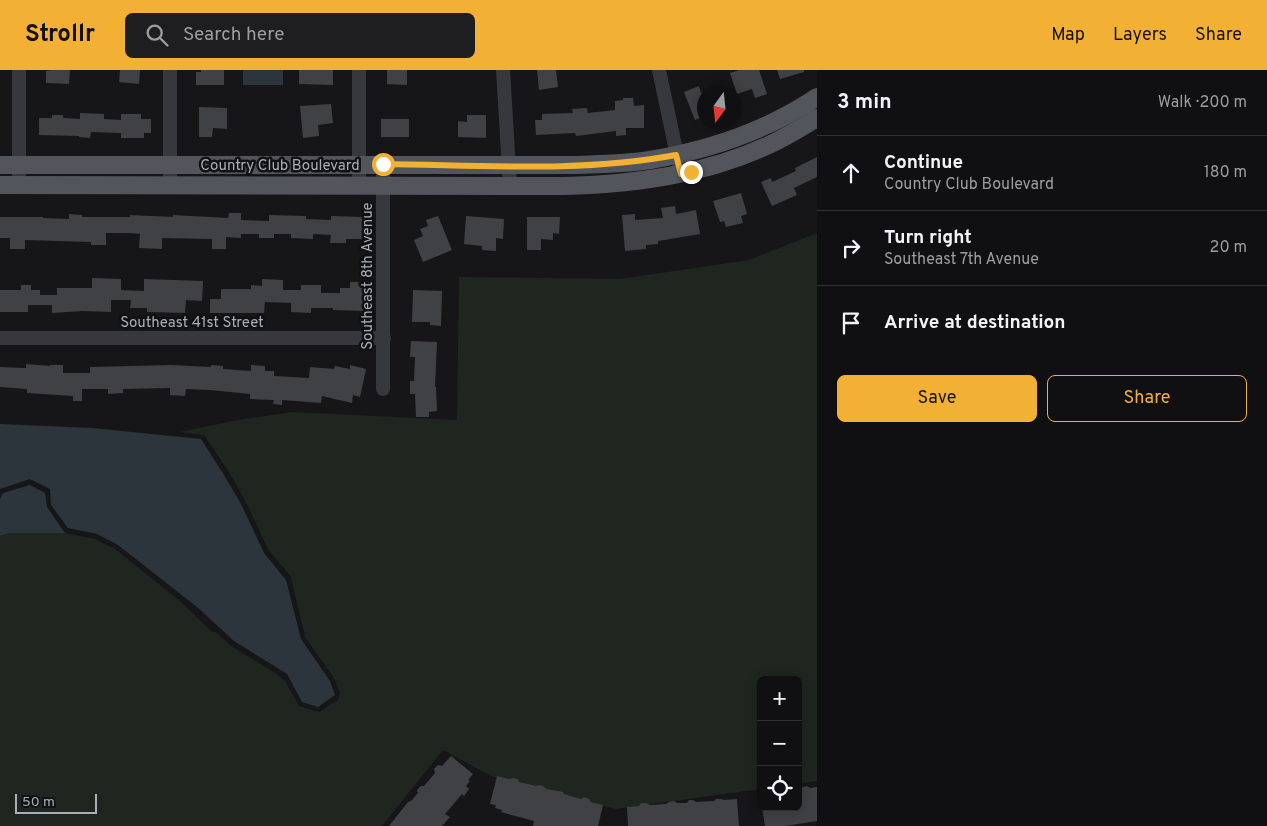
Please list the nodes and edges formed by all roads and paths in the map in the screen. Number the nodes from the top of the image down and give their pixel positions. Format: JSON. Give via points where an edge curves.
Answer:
{"nodes":[{"id":1,"x":19,"y":70,"type":"edge"},
{"id":2,"x":170,"y":70,"type":"edge"},
{"id":3,"x":359,"y":70,"type":"edge"},
{"id":4,"x":503,"y":70,"type":"edge"},
{"id":5,"x":659,"y":70,"type":"edge"},
{"id":6,"x":817,"y":97,"type":"edge"},
{"id":7,"x":817,"y":118,"type":"edge"},
{"id":8,"x":676,"y":155,"type":"junction"},
{"id":9,"x":359,"y":164,"type":"junction"},
{"id":10,"x":383,"y":164,"type":"junction"},
{"id":11,"x":0,"y":165,"type":"edge"},
{"id":12,"x":19,"y":165,"type":"junction"},
{"id":13,"x":170,"y":165,"type":"junction"},
{"id":14,"x":509,"y":165,"type":"junction"},
{"id":15,"x":681,"y":174,"type":"junction"},
{"id":16,"x":0,"y":185,"type":"edge"},
{"id":17,"x":19,"y":185,"type":"junction"},
{"id":18,"x":170,"y":185,"type":"junction"},
{"id":19,"x":359,"y":185,"type":"junction"},
{"id":20,"x":383,"y":185,"type":"junction"},
{"id":21,"x":510,"y":186,"type":"junction"},
{"id":22,"x":0,"y":338,"type":"edge"},
{"id":23,"x":384,"y":338,"type":"junction"},
{"id":24,"x":383,"y":389,"type":"dead end"}],
"edges":[{"from":1,"to":12,"type":"street"},
{"from":2,"to":13,"type":"street"},
{"from":3,"to":9,"type":"street","name":"Southeast 8th Avenue"},
{"from":4,"to":14,"type":"street"},
{"from":5,"to":8,"type":"street"},
{"from":6,"to":8,"type":"main road","name":"Country Club Boulevard","via":[[742,135]]},
{"from":7,"to":15,"type":"main road","name":"Country Club Boulevard","via":[[756,150]]},
{"from":8,"to":14,"type":"main road","name":"Country Club Boulevard","via":[[615,164]]},
{"from":8,"to":15,"type":"street"},
{"from":9,"to":10,"type":"main road","name":"Country Club Boulevard"},
{"from":9,"to":13,"type":"main road","name":"Country Club Boulevard"},
{"from":9,"to":19,"type":"street","name":"Southeast 8th Avenue"},
{"from":10,"to":14,"type":"main road","name":"Country Club Boulevard"},
{"from":10,"to":20,"type":"street","name":"Southeast 8th Avenue"},
{"from":11,"to":12,"type":"main road","name":"Country Club Boulevard"},
{"from":12,"to":13,"type":"main road","name":"Country Club Boulevard"},
{"from":12,"to":17,"type":"street"},
{"from":13,"to":18,"type":"street"},
{"from":14,"to":21,"type":"street"},
{"from":15,"to":21,"type":"main road","name":"Country Club Boulevard","via":[[633,182]]},
{"from":16,"to":17,"type":"main road","name":"Country Club Boulevard"},
{"from":17,"to":18,"type":"main road","name":"Country Club Boulevard"},
{"from":18,"to":19,"type":"main road","name":"Country Club Boulevard"},
{"from":19,"to":20,"type":"main road","name":"Country Club Boulevard"},
{"from":20,"to":21,"type":"main road","name":"Country Club Boulevard"},
{"from":20,"to":23,"type":"street","name":"Southeast 8th Avenue"},
{"from":22,"to":23,"type":"street","name":"Southeast 41st Street"},
{"from":23,"to":24,"type":"street","name":"Southeast 8th Avenue"}]}
